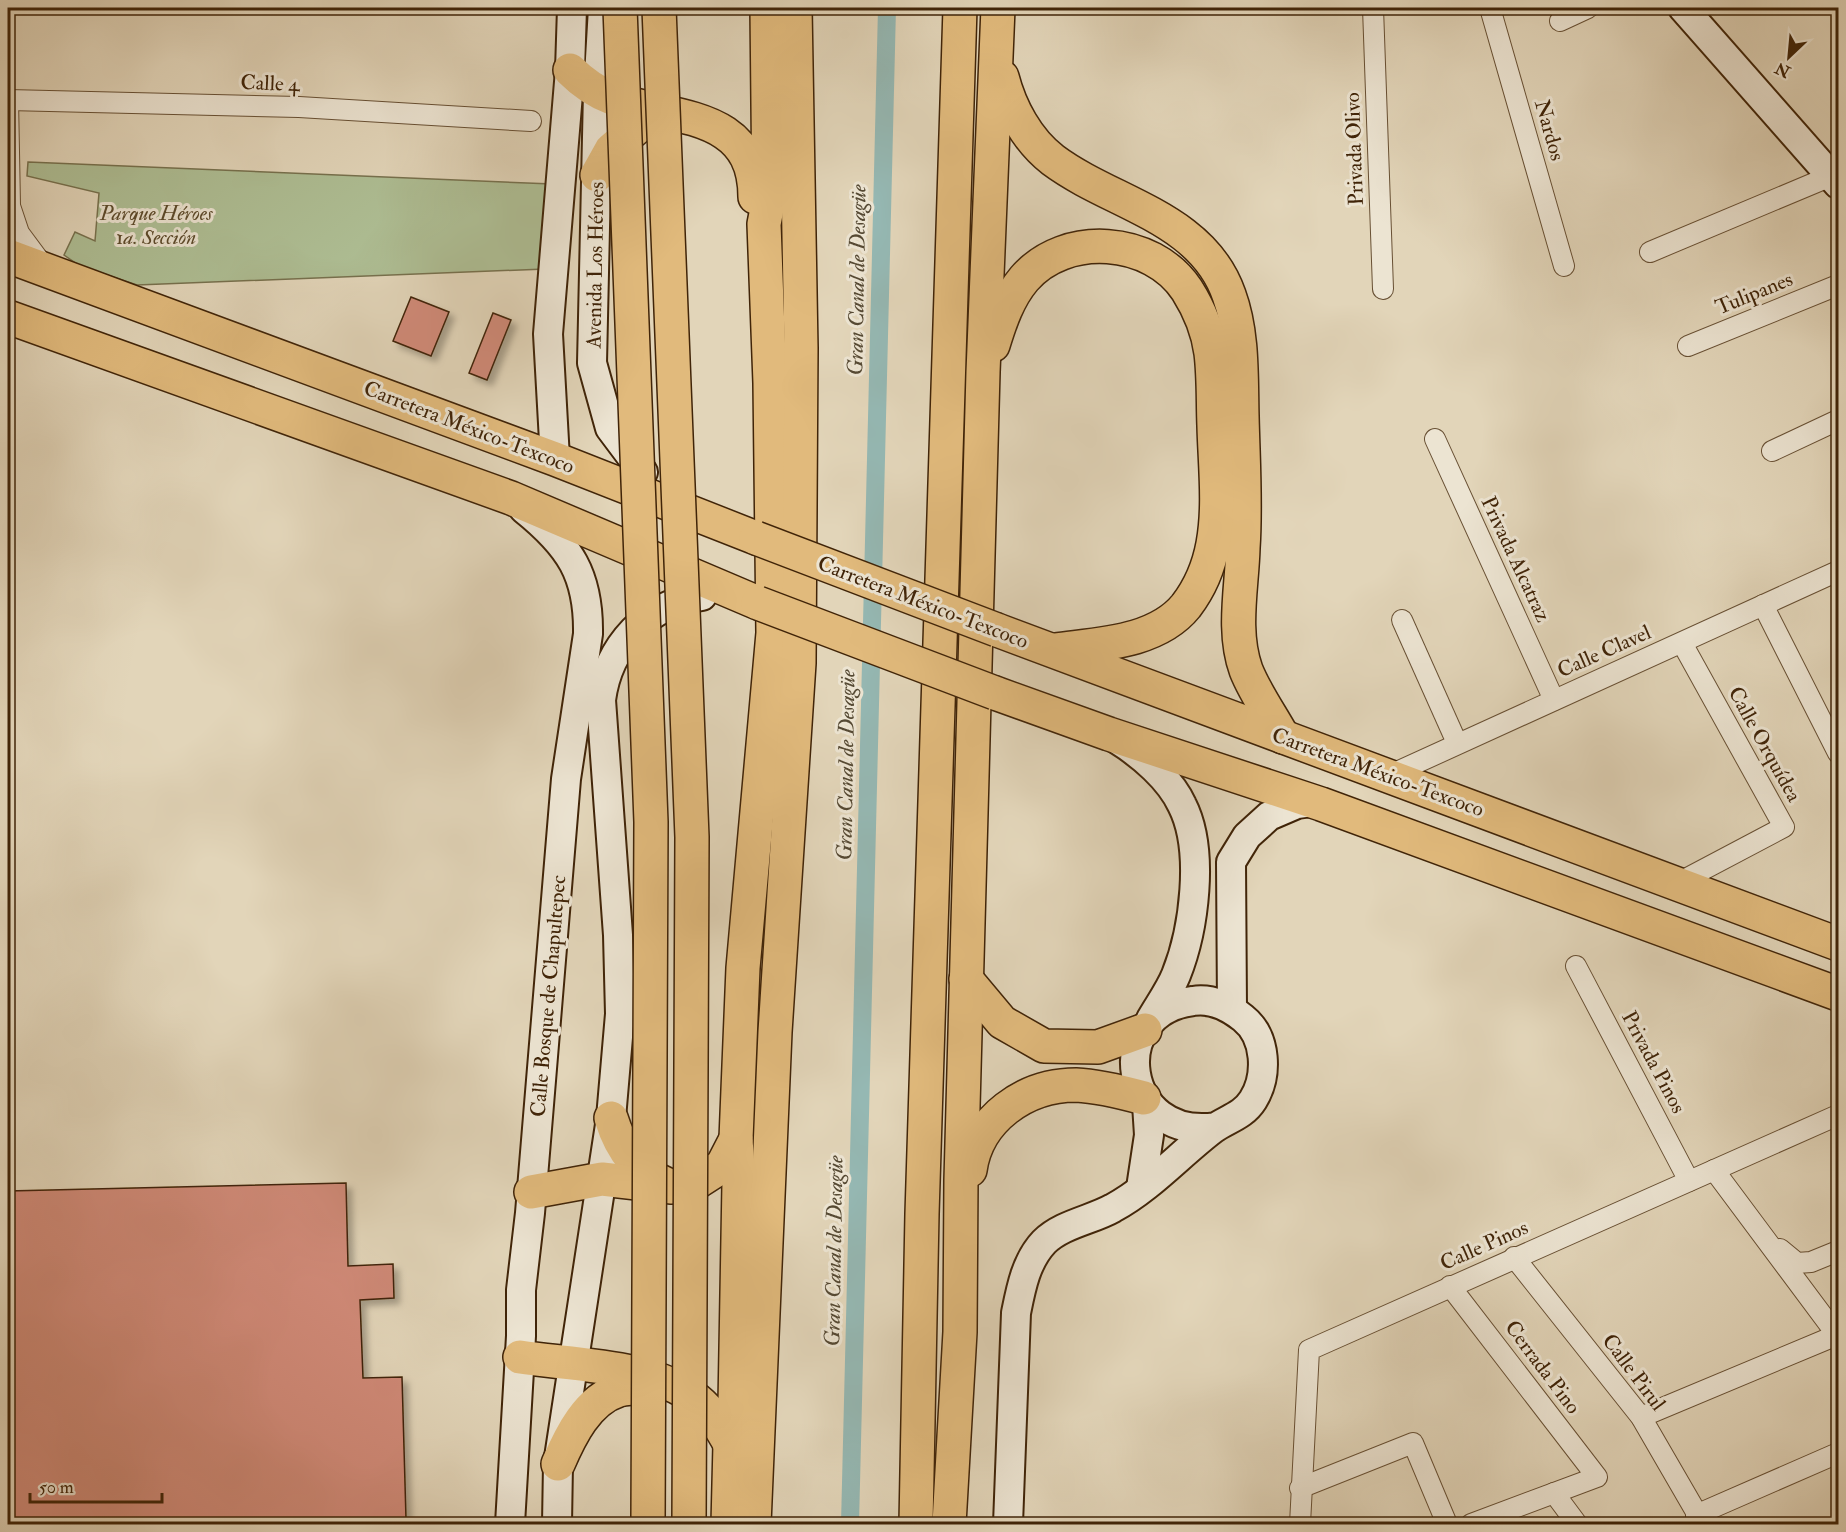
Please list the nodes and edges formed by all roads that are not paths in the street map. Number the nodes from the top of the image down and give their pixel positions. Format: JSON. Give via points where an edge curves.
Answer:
{"nodes":[{"id":1,"x":572,"y":8,"type":"edge"},
{"id":2,"x":603,"y":8,"type":"edge"},
{"id":3,"x":620,"y":8,"type":"edge"},
{"id":4,"x":659,"y":8,"type":"edge"},
{"id":5,"x":767,"y":8,"type":"edge"},
{"id":6,"x":795,"y":8,"type":"edge"},
{"id":7,"x":960,"y":8,"type":"edge"},
{"id":8,"x":998,"y":8,"type":"edge"},
{"id":9,"x":1373,"y":8,"type":"edge"},
{"id":10,"x":1490,"y":8,"type":"edge"},
{"id":11,"x":1588,"y":8,"type":"edge"},
{"id":12,"x":1683,"y":8,"type":"edge"},
{"id":13,"x":1560,"y":21,"type":"dead end"},
{"id":14,"x":997,"y":57,"type":"junction"},
{"id":15,"x":570,"y":70,"type":"junction"},
{"id":16,"x":598,"y":92,"type":"junction"},
{"id":17,"x":8,"y":99,"type":"edge"},
{"id":18,"x":678,"y":113,"type":"junction"},
{"id":19,"x":531,"y":120,"type":"dead end"},
{"id":20,"x":597,"y":175,"type":"junction"},
{"id":21,"x":1835,"y":180,"type":"edge"},
{"id":22,"x":8,"y":197,"type":"edge"},
{"id":23,"x":764,"y":224,"type":"junction"},
{"id":24,"x":1650,"y":252,"type":"dead end"},
{"id":25,"x":8,"y":256,"type":"edge"},
{"id":26,"x":1564,"y":266,"type":"dead end"},
{"id":27,"x":51,"y":272,"type":"junction"},
{"id":28,"x":1839,"y":285,"type":"edge"},
{"id":29,"x":1383,"y":290,"type":"dead end"},
{"id":30,"x":8,"y":317,"type":"edge"},
{"id":31,"x":1688,"y":346,"type":"dead end"},
{"id":32,"x":983,"y":372,"type":"junction"},
{"id":33,"x":1839,"y":420,"type":"edge"},
{"id":34,"x":1435,"y":439,"type":"dead end"},
{"id":35,"x":1772,"y":451,"type":"dead end"},
{"id":36,"x":555,"y":459,"type":"junction"},
{"id":37,"x":511,"y":498,"type":"junction"},
{"id":38,"x":665,"y":503,"type":"junction"},
{"id":39,"x":1839,"y":570,"type":"edge"},
{"id":40,"x":749,"y":600,"type":"junction"},
{"id":41,"x":1763,"y":605,"type":"junction"},
{"id":42,"x":1402,"y":620,"type":"dead end"},
{"id":43,"x":1682,"y":643,"type":"junction"},
{"id":44,"x":1050,"y":650,"type":"junction"},
{"id":45,"x":1554,"y":700,"type":"junction"},
{"id":46,"x":1109,"y":734,"type":"junction"},
{"id":47,"x":1283,"y":737,"type":"junction"},
{"id":48,"x":1457,"y":743,"type":"junction"},
{"id":49,"x":1839,"y":753,"type":"edge"},
{"id":50,"x":1388,"y":776,"type":"junction"},
{"id":51,"x":1312,"y":802,"type":"junction"},
{"id":52,"x":1678,"y":883,"type":"junction"},
{"id":53,"x":1839,"y":944,"type":"edge"},
{"id":54,"x":1745,"y":959,"type":"junction"},
{"id":55,"x":1576,"y":966,"type":"dead end"},
{"id":56,"x":966,"y":979,"type":"junction"},
{"id":57,"x":1839,"y":980,"type":"edge"},
{"id":58,"x":1839,"y":994,"type":"edge"},
{"id":59,"x":1232,"y":1009,"type":"junction"},
{"id":60,"x":1146,"y":1028,"type":"junction"},
{"id":61,"x":1146,"y":1101,"type":"junction"},
{"id":62,"x":1839,"y":1115,"type":"edge"},
{"id":63,"x":611,"y":1118,"type":"junction"},
{"id":64,"x":1216,"y":1127,"type":"junction"},
{"id":65,"x":736,"y":1138,"type":"junction"},
{"id":66,"x":1717,"y":1169,"type":"junction"},
{"id":67,"x":602,"y":1179,"type":"junction"},
{"id":68,"x":1689,"y":1181,"type":"junction"},
{"id":69,"x":672,"y":1187,"type":"junction"},
{"id":70,"x":1141,"y":1188,"type":"junction"},
{"id":71,"x":531,"y":1192,"type":"junction"},
{"id":72,"x":962,"y":1235,"type":"junction"},
{"id":73,"x":1839,"y":1251,"type":"edge"},
{"id":74,"x":1514,"y":1257,"type":"junction"},
{"id":75,"x":1450,"y":1286,"type":"junction"},
{"id":76,"x":519,"y":1357,"type":"junction"},
{"id":77,"x":575,"y":1365,"type":"junction"},
{"id":78,"x":674,"y":1385,"type":"junction"},
{"id":79,"x":1641,"y":1417,"type":"junction"},
{"id":80,"x":730,"y":1444,"type":"junction"},
{"id":81,"x":1839,"y":1453,"type":"edge"},
{"id":82,"x":558,"y":1464,"type":"junction"},
{"id":83,"x":1300,"y":1488,"type":"junction"},
{"id":84,"x":1554,"y":1493,"type":"junction"},
{"id":85,"x":1700,"y":1520,"type":"edge"},
{"id":86,"x":510,"y":1524,"type":"edge"},
{"id":87,"x":557,"y":1524,"type":"edge"},
{"id":88,"x":648,"y":1524,"type":"edge"},
{"id":89,"x":689,"y":1524,"type":"edge"},
{"id":90,"x":728,"y":1524,"type":"edge"},
{"id":91,"x":754,"y":1524,"type":"edge"},
{"id":92,"x":916,"y":1524,"type":"edge"},
{"id":93,"x":949,"y":1524,"type":"edge"},
{"id":94,"x":1008,"y":1524,"type":"edge"},
{"id":95,"x":1300,"y":1524,"type":"edge"},
{"id":96,"x":1448,"y":1524,"type":"edge"},
{"id":97,"x":1472,"y":1524,"type":"edge"},
{"id":98,"x":1576,"y":1524,"type":"edge"}],
"edges":[{"from":1,"to":15,"type":"main road","name":"Avenida Los Héroes"},
{"from":2,"to":16,"type":"main road","name":"Avenida Los Héroes"},
{"from":3,"to":88,"type":"highway","bridge":true,"via":[[651,822]]},
{"from":4,"to":89,"type":"highway","bridge":true,"via":[[692,837]]},
{"from":5,"to":23,"type":"highway","via":[[770,198]]},
{"from":6,"to":91,"type":"highway","via":[[801,348],[799,663],[775,1032]]},
{"from":7,"to":92,"type":"highway"},
{"from":8,"to":14,"type":"highway"},
{"from":9,"to":29,"type":"street","name":"Privada Olivo"},
{"from":10,"to":26,"type":"street","name":"Nardos"},
{"from":11,"to":13,"type":"street"},
{"from":12,"to":21,"type":"main road"},
{"from":14,"to":32,"type":"highway"},
{"from":14,"to":47,"type":"highway","via":[[1006,93],[1032,140],[1077,175],[1168,221],[1194,242],[1229,293],[1237,324],[1245,517],[1239,635],[1246,669]]},
{"from":15,"to":16,"type":"highway"},
{"from":15,"to":36,"type":"main road","name":"Avenida Los Héroes","via":[[548,334]]},
{"from":16,"to":18,"type":"highway"},
{"from":16,"to":20,"type":"main road","name":"Avenida Los Héroes"},
{"from":17,"to":19,"type":"street","name":"Calle 4","via":[[299,107]]},
{"from":17,"to":22,"type":"street"},
{"from":18,"to":20,"type":"highway","via":[[654,118],[632,129],[611,150]]},
{"from":18,"to":23,"type":"highway","via":[[705,122],[740,147],[753,171],[754,202]]},
{"from":20,"to":38,"type":"main road","name":"Avenida Los Héroes","via":[[592,363],[610,428]]},
{"from":21,"to":24,"type":"street"},
{"from":22,"to":27,"type":"street","via":[[19,233]]},
{"from":23,"to":65,"type":"highway","via":[[773,633],[743,968]]},
{"from":25,"to":27,"type":"highway","name":"Carretera México-Texcoco"},
{"from":27,"to":36,"type":"highway","name":"Carretera México-Texcoco"},
{"from":28,"to":31,"type":"street","name":"Tulipanes"},
{"from":30,"to":37,"type":"highway"},
{"from":32,"to":44,"type":"highway","via":[[1005,310],[1024,279],[1048,260],[1071,250],[1101,246],[1133,250],[1163,266],[1186,288],[1203,320],[1211,353],[1217,511],[1213,545],[1202,579],[1185,607],[1160,627],[1128,639]]},
{"from":32,"to":56,"type":"highway"},
{"from":33,"to":35,"type":"street"},
{"from":34,"to":45,"type":"street","name":"Privada Alcatraz"},
{"from":36,"to":38,"type":"highway","name":"Carretera México-Texcoco"},
{"from":37,"to":40,"type":"highway"},
{"from":37,"to":71,"type":"main road","name":"Calle Bosque de Chapultepec","via":[[551,531],[567,552],[583,581],[588,611],[566,779]]},
{"from":38,"to":44,"type":"highway","name":"Carretera México-Texcoco","bridge":true},
{"from":39,"to":41,"type":"street","name":"Calle Clavel"},
{"from":40,"to":46,"type":"highway","bridge":true},
{"from":40,"to":63,"type":"main road","via":[[711,595],[681,601],[654,614],[621,644],[603,685],[620,1003]]},
{"from":41,"to":43,"type":"street","name":"Calle Clavel"},
{"from":41,"to":49,"type":"street"},
{"from":42,"to":48,"type":"street"},
{"from":43,"to":45,"type":"street","name":"Calle Clavel"},
{"from":43,"to":52,"type":"street","name":"Calle Orquídea","via":[[1784,827]]},
{"from":44,"to":47,"type":"highway","name":"Carretera México-Texcoco"},
{"from":45,"to":48,"type":"street","name":"Calle Clavel"},
{"from":46,"to":51,"type":"highway"},
{"from":46,"to":60,"type":"main road","via":[[1140,756],[1176,794],[1192,838],[1194,885],[1189,932],[1175,977]]},
{"from":47,"to":50,"type":"highway","name":"Carretera México-Texcoco"},
{"from":48,"to":50,"type":"street","name":"Calle Clavel"},
{"from":50,"to":52,"type":"highway","name":"Carretera México-Texcoco"},
{"from":51,"to":54,"type":"highway"},
{"from":51,"to":59,"type":"main road","via":[[1269,816],[1246,836],[1231,862]]},
{"from":52,"to":53,"type":"highway","name":"Carretera México-Texcoco"},
{"from":54,"to":57,"type":"highway","via":[[1774,958]]},
{"from":54,"to":58,"type":"highway"},
{"from":55,"to":68,"type":"street","name":"Privada Pinos"},
{"from":56,"to":60,"type":"highway","via":[[1002,1022],[1044,1046],[1098,1047]]},
{"from":56,"to":72,"type":"highway"},
{"from":59,"to":60,"type":"main road","via":[[1215,1002],[1189,1001],[1160,1012]]},
{"from":59,"to":64,"type":"main road","via":[[1248,1022],[1259,1041],[1264,1062],[1262,1083],[1238,1117]]},
{"from":60,"to":61,"type":"main road","via":[[1137,1044],[1134,1065]]},
{"from":61,"to":64,"type":"main road","via":[[1160,1117],[1180,1126],[1198,1130]]},
{"from":61,"to":70,"type":"main road","via":[[1149,1135]]},
{"from":61,"to":72,"type":"highway","via":[[1106,1088],[1060,1087],[1028,1096],[1003,1111],[987,1127],[975,1148]]},
{"from":62,"to":66,"type":"street","name":"Calle Pinos"},
{"from":63,"to":67,"type":"main road"},
{"from":63,"to":69,"type":"highway","via":[[631,1159],[650,1176]]},
{"from":64,"to":70,"type":"main road"},
{"from":65,"to":69,"type":"highway","via":[[728,1158],[714,1173],[694,1184]]},
{"from":65,"to":80,"type":"highway","via":[[739,1218],[735,1404]]},
{"from":66,"to":68,"type":"street","name":"Calle Pinos"},
{"from":66,"to":73,"type":"street","via":[[1783,1254],[1797,1263]]},
{"from":66,"to":79,"type":"street","via":[[1837,1335]]},
{"from":67,"to":69,"type":"highway"},
{"from":67,"to":71,"type":"highway"},
{"from":67,"to":77,"type":"main road"},
{"from":68,"to":74,"type":"street","name":"Calle Pinos"},
{"from":70,"to":94,"type":"main road","via":[[1116,1206],[1064,1228],[1045,1241],[1023,1280],[1015,1337]]},
{"from":71,"to":76,"type":"main road","name":"Calle Bosque de Chapultepec","via":[[520,1290]]},
{"from":72,"to":93,"type":"highway"},
{"from":74,"to":75,"type":"street","name":"Calle Pinos"},
{"from":74,"to":79,"type":"street","name":"Calle Pirul"},
{"from":75,"to":83,"type":"street","name":"Calle Pinos","via":[[1309,1350]]},
{"from":75,"to":84,"type":"street","name":"Cerrada Pino","via":[[1597,1477]]},
{"from":76,"to":77,"type":"highway"},
{"from":76,"to":86,"type":"main road","name":"Calle Bosque de Chapultepec"},
{"from":77,"to":78,"type":"highway","via":[[623,1371]]},
{"from":77,"to":82,"type":"main road"},
{"from":78,"to":80,"type":"highway","via":[[698,1401]]},
{"from":78,"to":82,"type":"highway","via":[[620,1390],[604,1397],[570,1436]]},
{"from":79,"to":85,"type":"street","name":"Calle Pirul"},
{"from":80,"to":90,"type":"highway"},
{"from":81,"to":85,"type":"street"},
{"from":82,"to":87,"type":"main road"},
{"from":83,"to":95,"type":"street","name":"Calle Pinos"},
{"from":83,"to":96,"type":"street","via":[[1413,1443]]},
{"from":84,"to":97,"type":"street"},
{"from":84,"to":98,"type":"street"}]}
